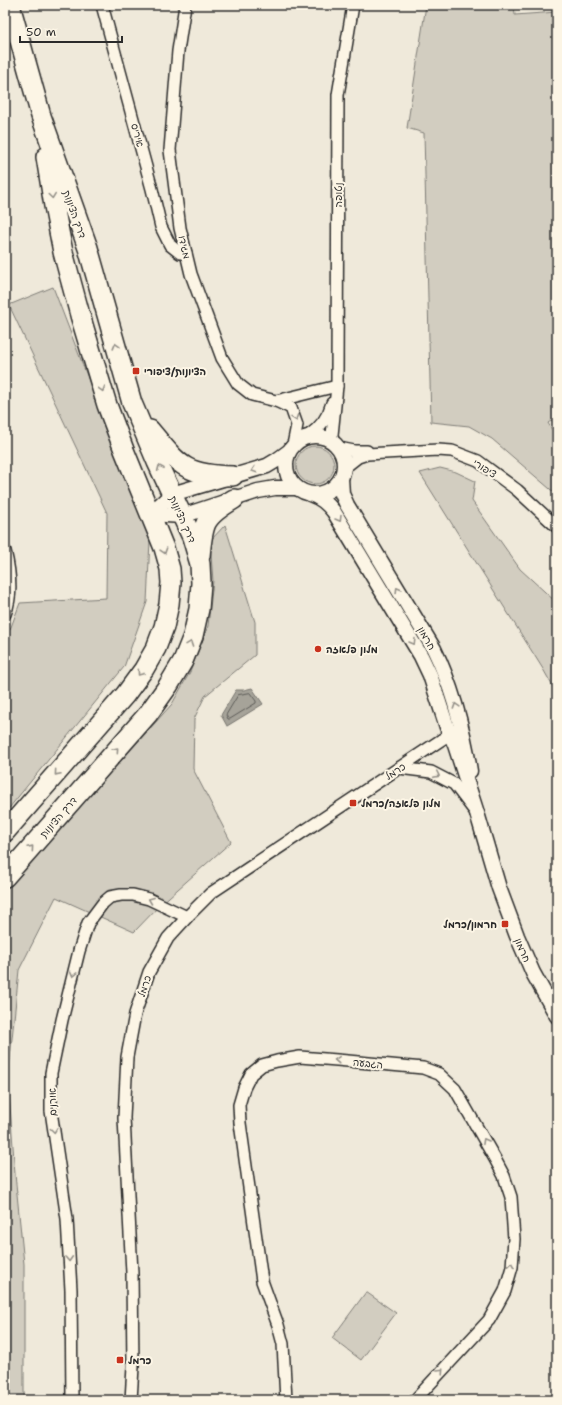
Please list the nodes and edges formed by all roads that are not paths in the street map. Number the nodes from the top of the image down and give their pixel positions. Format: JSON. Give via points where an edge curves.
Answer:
{"nodes":[{"id":1,"x":10,"y":5,"type":"edge"},
{"id":2,"x":102,"y":5,"type":"edge"},
{"id":3,"x":186,"y":5,"type":"edge"},
{"id":4,"x":352,"y":5,"type":"edge"},
{"id":5,"x":41,"y":116,"type":"junction"},
{"id":6,"x":186,"y":253,"type":"junction"},
{"id":7,"x":337,"y":386,"type":"junction"},
{"id":8,"x":276,"y":401,"type":"junction"},
{"id":9,"x":137,"y":414,"type":"junction"},
{"id":10,"x":308,"y":436,"type":"junction"},
{"id":11,"x":336,"y":445,"type":"junction"},
{"id":12,"x":290,"y":448,"type":"junction"},
{"id":13,"x":396,"y":452,"type":"junction"},
{"id":14,"x":343,"y":473,"type":"junction"},
{"id":15,"x":232,"y":476,"type":"junction"},
{"id":16,"x":296,"y":488,"type":"junction"},
{"id":17,"x":172,"y":494,"type":"junction"},
{"id":18,"x":310,"y":494,"type":"junction"},
{"id":19,"x":234,"y":499,"type":"junction"},
{"id":20,"x":150,"y":514,"type":"junction"},
{"id":21,"x":182,"y":516,"type":"junction"},
{"id":22,"x":557,"y":527,"type":"edge"},
{"id":23,"x":5,"y":551,"type":"edge"},
{"id":24,"x":200,"y":564,"type":"junction"},
{"id":25,"x":5,"y":614,"type":"edge"},
{"id":26,"x":462,"y":726,"type":"junction"},
{"id":27,"x":450,"y":734,"type":"junction"},
{"id":28,"x":399,"y":768,"type":"junction"},
{"id":29,"x":477,"y":813,"type":"junction"},
{"id":30,"x":5,"y":832,"type":"edge"},
{"id":31,"x":5,"y":877,"type":"edge"},
{"id":32,"x":186,"y":917,"type":"junction"},
{"id":33,"x":557,"y":1016,"type":"edge"},
{"id":34,"x":72,"y":1400,"type":"edge"},
{"id":35,"x":131,"y":1400,"type":"edge"},
{"id":36,"x":286,"y":1400,"type":"edge"},
{"id":37,"x":415,"y":1400,"type":"edge"}],
"edges":[{"from":1,"to":5,"type":"highway","name":"דרך הציונות"},
{"from":2,"to":6,"type":"street","name":"איריס","via":[[161,227],[170,245],[180,253]]},
{"from":3,"to":6,"type":"street","name":"מגידו","via":[[178,51],[170,150],[175,199]]},
{"from":4,"to":7,"type":"street","name":"נטופה","via":[[338,96]]},
{"from":9,"to":5,"type":"highway","name":"דרך הציונות","one_way":true,"via":[[88,248]]},
{"from":5,"to":20,"type":"highway","name":"דרך הציונות","one_way":true,"via":[[66,266],[107,405]]},
{"from":6,"to":8,"type":"street","name":"מגידו","via":[[191,274],[219,350],[238,384],[252,395]]},
{"from":7,"to":8,"type":"street"},
{"from":7,"to":10,"type":"street","name":"נטופה","via":[[330,410],[316,431]]},
{"from":7,"to":11,"type":"street","name":"נטופה","via":[[332,435]]},
{"from":8,"to":12,"type":"street","name":"מגידו","one_way":true,"via":[[291,408],[297,425]]},
{"from":9,"to":15,"type":"highway","via":[[183,466],[197,473]]},
{"from":17,"to":9,"type":"highway","name":"דרך הציונות","one_way":true},
{"from":10,"to":11,"type":"street","via":[[325,437]]},
{"from":10,"to":12,"type":"street"},
{"from":11,"to":13,"type":"street","name":"ציפורי","via":[[354,451]]},
{"from":11,"to":14,"type":"street","via":[[344,461]]},
{"from":12,"to":15,"type":"street","one_way":true,"via":[[267,466]]},
{"from":12,"to":16,"type":"street","via":[[285,461],[286,471]]},
{"from":13,"to":14,"type":"street","name":"ציפורי","via":[[358,457]]},
{"from":13,"to":22,"type":"street","name":"ציפורי","via":[[452,451],[478,461],[517,490]]},
{"from":14,"to":18,"type":"street","via":[[336,486],[319,494]]},
{"from":26,"to":14,"type":"street","name":"חרמון","one_way":true,"via":[[444,670],[434,649],[347,505],[342,494]]},
{"from":15,"to":17,"type":"street"},
{"from":16,"to":18,"type":"street"},
{"from":16,"to":19,"type":"street","via":[[258,491]]},
{"from":17,"to":20,"type":"street"},
{"from":17,"to":21,"type":"highway","name":"דרך הציונות"},
{"from":18,"to":27,"type":"street","name":"חרמון","one_way":true,"via":[[320,498],[334,512],[421,656]]},
{"from":19,"to":21,"type":"street"},
{"from":19,"to":24,"type":"highway","via":[[217,509],[208,519],[202,537]]},
{"from":20,"to":21,"type":"street"},
{"from":20,"to":30,"type":"highway","name":"דרך הציונות","one_way":true,"via":[[164,548],[171,583],[164,627],[156,648],[124,695]]},
{"from":21,"to":24,"type":"highway","name":"דרך הציונות"},
{"from":23,"to":25,"type":"street","via":[[10,580],[10,603]]},
{"from":31,"to":24,"type":"highway","name":"דרך הציונות","one_way":true,"via":[[148,714],[168,686],[183,661],[192,636],[199,609]]},
{"from":26,"to":27,"type":"street","name":"כרמל"},
{"from":26,"to":29,"type":"street","name":"חרמון"},
{"from":27,"to":28,"type":"street","name":"כרמל"},
{"from":27,"to":29,"type":"street","name":"חרמון"},
{"from":28,"to":29,"type":"street","one_way":true,"via":[[431,772],[454,784]]},
{"from":28,"to":32,"type":"street","name":"כרמל","via":[[217,889]]},
{"from":29,"to":33,"type":"street","name":"חרמון","via":[[499,888],[517,936],[533,974]]},
{"from":32,"to":34,"type":"street","name":"אורנים","one_way":true,"via":[[148,899],[133,895],[110,897],[88,923],[64,1012],[51,1073],[52,1111],[67,1219],[71,1290]]},
{"from":32,"to":35,"type":"street","name":"כרמל","via":[[168,938],[149,972],[135,1014],[127,1057],[124,1118],[132,1273]]},
{"from":37,"to":36,"type":"street","name":"הגבעה","one_way":true,"via":[[489,1320],[505,1291],[512,1267],[514,1239],[511,1197],[504,1176],[456,1089],[438,1074],[423,1068],[300,1057],[262,1065],[251,1074],[240,1105],[240,1123],[262,1281],[283,1344]]}]}
